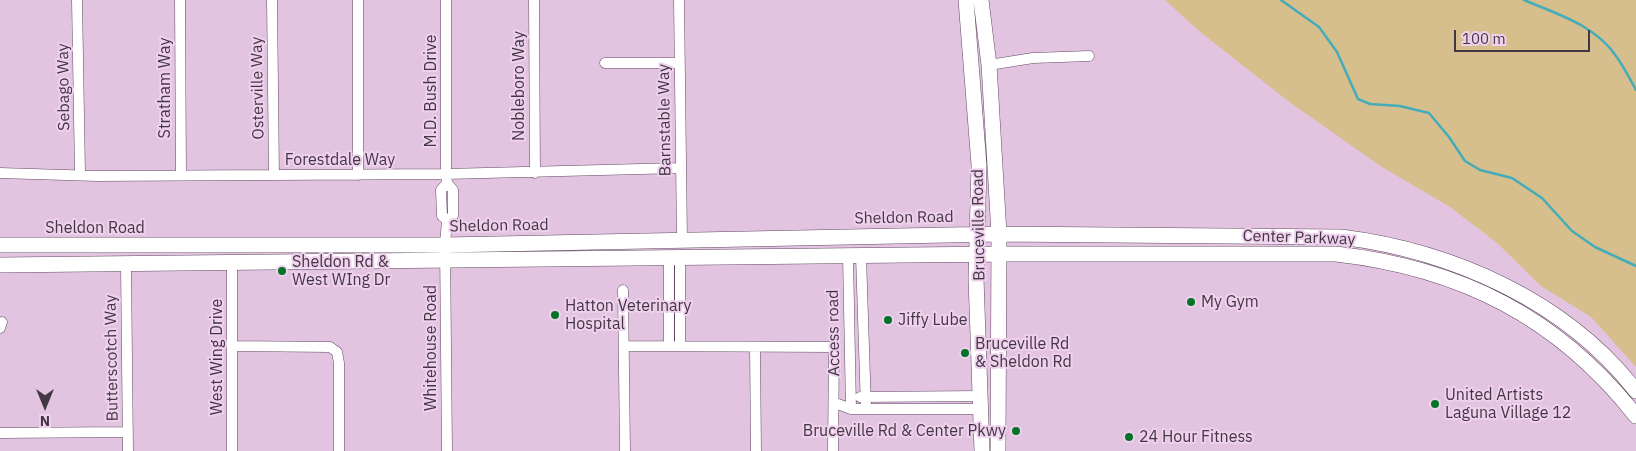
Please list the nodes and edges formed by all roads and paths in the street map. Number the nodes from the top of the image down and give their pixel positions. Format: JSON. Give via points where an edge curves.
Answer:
{"nodes":[{"id":1,"x":77,"y":0,"type":"edge"},
{"id":2,"x":180,"y":0,"type":"edge"},
{"id":3,"x":272,"y":0,"type":"edge"},
{"id":4,"x":358,"y":0,"type":"edge"},
{"id":5,"x":446,"y":0,"type":"edge"},
{"id":6,"x":534,"y":0,"type":"edge"},
{"id":7,"x":679,"y":0,"type":"edge"},
{"id":8,"x":966,"y":0,"type":"edge"},
{"id":9,"x":981,"y":0,"type":"edge"},
{"id":10,"x":1089,"y":56,"type":"dead end"},
{"id":11,"x":605,"y":63,"type":"dead end"},
{"id":12,"x":679,"y":63,"type":"junction"},
{"id":13,"x":988,"y":65,"type":"junction"},
{"id":14,"x":680,"y":168,"type":"junction"},
{"id":15,"x":0,"y":173,"type":"edge"},
{"id":16,"x":535,"y":173,"type":"junction"},
{"id":17,"x":80,"y":174,"type":"junction"},
{"id":18,"x":181,"y":175,"type":"junction"},
{"id":19,"x":274,"y":175,"type":"junction"},
{"id":20,"x":358,"y":175,"type":"junction"},
{"id":21,"x":447,"y":178,"type":"junction"},
{"id":22,"x":979,"y":234,"type":"junction"},
{"id":23,"x":999,"y":234,"type":"junction"},
{"id":24,"x":1274,"y":236,"type":"junction"},
{"id":25,"x":682,"y":240,"type":"junction"},
{"id":26,"x":445,"y":244,"type":"junction"},
{"id":27,"x":0,"y":245,"type":"edge"},
{"id":28,"x":1397,"y":247,"type":"junction"},
{"id":29,"x":999,"y":254,"type":"junction"},
{"id":30,"x":1214,"y":254,"type":"junction"},
{"id":31,"x":977,"y":255,"type":"junction"},
{"id":32,"x":854,"y":256,"type":"junction"},
{"id":33,"x":674,"y":257,"type":"junction"},
{"id":34,"x":446,"y":261,"type":"junction"},
{"id":35,"x":232,"y":262,"type":"junction"},
{"id":36,"x":1387,"y":262,"type":"junction"},
{"id":37,"x":0,"y":265,"type":"edge"},
{"id":38,"x":126,"y":265,"type":"junction"},
{"id":39,"x":1403,"y":265,"type":"junction"},
{"id":40,"x":623,"y":290,"type":"dead end"},
{"id":41,"x":232,"y":346,"type":"junction"},
{"id":42,"x":624,"y":346,"type":"junction"},
{"id":43,"x":674,"y":346,"type":"junction"},
{"id":44,"x":755,"y":347,"type":"junction"},
{"id":45,"x":1636,"y":391,"type":"edge"},
{"id":46,"x":865,"y":396,"type":"junction"},
{"id":47,"x":850,"y":397,"type":"junction"},
{"id":48,"x":981,"y":402,"type":"junction"},
{"id":49,"x":835,"y":403,"type":"junction"},
{"id":50,"x":851,"y":409,"type":"junction"},
{"id":51,"x":866,"y":409,"type":"junction"},
{"id":52,"x":1636,"y":416,"type":"edge"},
{"id":53,"x":981,"y":426,"type":"junction"},
{"id":54,"x":128,"y":432,"type":"junction"},
{"id":55,"x":0,"y":433,"type":"edge"},
{"id":56,"x":128,"y":451,"type":"edge"},
{"id":57,"x":232,"y":451,"type":"edge"},
{"id":58,"x":339,"y":451,"type":"edge"},
{"id":59,"x":447,"y":451,"type":"edge"},
{"id":60,"x":625,"y":451,"type":"edge"},
{"id":61,"x":756,"y":451,"type":"edge"},
{"id":62,"x":833,"y":451,"type":"edge"},
{"id":63,"x":982,"y":451,"type":"edge"},
{"id":64,"x":989,"y":451,"type":"edge"},
{"id":65,"x":998,"y":451,"type":"edge"}],
"edges":[{"from":1,"to":17,"type":"street","name":"Sebago Way"},
{"from":2,"to":18,"type":"street","name":"Stratham Way"},
{"from":3,"to":19,"type":"street","name":"Osterville Way"},
{"from":4,"to":20,"type":"street"},
{"from":5,"to":21,"type":"street","name":"M.D. Bush Drive"},
{"from":6,"to":16,"type":"street","name":"Nobleboro Way"},
{"from":7,"to":12,"type":"street","name":"Barnstable Way"},
{"from":8,"to":22,"type":"main road","name":"Bruceville Road","via":[[979,165]]},
{"from":9,"to":13,"type":"main road","name":"Bruceville Road"},
{"from":10,"to":13,"type":"street","via":[[1037,58]]},
{"from":11,"to":12,"type":"street"},
{"from":12,"to":14,"type":"street","name":"Barnstable Way"},
{"from":13,"to":23,"type":"main road","name":"Bruceville Road"},
{"from":14,"to":16,"type":"street","name":"Forestdale Way"},
{"from":14,"to":25,"type":"street","name":"Barnstable Way"},
{"from":15,"to":17,"type":"street","name":"Forestdale Way"},
{"from":16,"to":21,"type":"street","name":"Forestdale Way"},
{"from":17,"to":18,"type":"street","name":"Forestdale Way"},
{"from":18,"to":19,"type":"street","name":"Forestdale Way"},
{"from":19,"to":20,"type":"street","name":"Forestdale Way"},
{"from":20,"to":21,"type":"street","name":"Forestdale Way"},
{"from":21,"to":26,"type":"street","name":"M.D. Bush Drive","via":[[441,190],[442,216],[448,220]]},
{"from":22,"to":23,"type":"main road","name":"Sheldon Road"},
{"from":22,"to":25,"type":"main road","name":"Sheldon Road"},
{"from":22,"to":31,"type":"main road","name":"Bruceville Road"},
{"from":23,"to":24,"type":"main road","name":"Center Parkway"},
{"from":23,"to":29,"type":"main road","name":"Bruceville Road"},
{"from":24,"to":28,"type":"main road","name":"Center Parkway","via":[[1342,237]]},
{"from":24,"to":30,"type":"main road","via":[[1221,246]]},
{"from":25,"to":26,"type":"main road","name":"Sheldon Road"},
{"from":26,"to":27,"type":"main road","name":"Sheldon Road"},
{"from":26,"to":34,"type":"street","name":"Whitehouse Road"},
{"from":28,"to":36,"type":"street"},
{"from":28,"to":39,"type":"street"},
{"from":28,"to":45,"type":"main road","name":"Center Parkway","via":[[1476,272],[1525,296],[1591,344]]},
{"from":29,"to":30,"type":"main road","name":"Center Parkway"},
{"from":29,"to":31,"type":"main road"},
{"from":29,"to":65,"type":"main road","name":"Bruceville Road"},
{"from":30,"to":36,"type":"main road","name":"Center Parkway","via":[[1336,254]]},
{"from":31,"to":32,"type":"main road"},
{"from":31,"to":48,"type":"main road","name":"Bruceville Road"},
{"from":32,"to":33,"type":"main road"},
{"from":32,"to":46,"type":"street"},
{"from":32,"to":47,"type":"street","name":"Access road"},
{"from":33,"to":34,"type":"main road"},
{"from":33,"to":43,"type":"street"},
{"from":34,"to":35,"type":"main road"},
{"from":34,"to":59,"type":"street","name":"Whitehouse Road"},
{"from":35,"to":38,"type":"main road"},
{"from":35,"to":41,"type":"street","name":"West Wing Drive"},
{"from":36,"to":39,"type":"main road","name":"Center Parkway"},
{"from":37,"to":38,"type":"main road"},
{"from":38,"to":54,"type":"street","name":"Butterscotch Way"},
{"from":39,"to":52,"type":"main road","name":"Center Parkway","via":[[1451,278],[1528,316],[1583,358]]},
{"from":40,"to":42,"type":"street"},
{"from":41,"to":57,"type":"street","name":"West Wing Drive"},
{"from":41,"to":58,"type":"street","via":[[330,347],[337,352]]},
{"from":42,"to":43,"type":"street"},
{"from":42,"to":60,"type":"street"},
{"from":43,"to":44,"type":"street"},
{"from":44,"to":49,"type":"street","via":[[834,346]]},
{"from":44,"to":61,"type":"street"},
{"from":46,"to":47,"type":"street"},
{"from":46,"to":48,"type":"street"},
{"from":46,"to":51,"type":"street"},
{"from":47,"to":49,"type":"street"},
{"from":47,"to":50,"type":"street","name":"Access road"},
{"from":48,"to":51,"type":"street"},
{"from":48,"to":53,"type":"main road","name":"Bruceville Road"},
{"from":49,"to":50,"type":"street"},
{"from":49,"to":62,"type":"street"},
{"from":50,"to":51,"type":"street"},
{"from":53,"to":63,"type":"main road","name":"Bruceville Road"},
{"from":53,"to":64,"type":"main road"},
{"from":54,"to":55,"type":"street"},
{"from":54,"to":56,"type":"street","name":"Butterscotch Way"}]}
